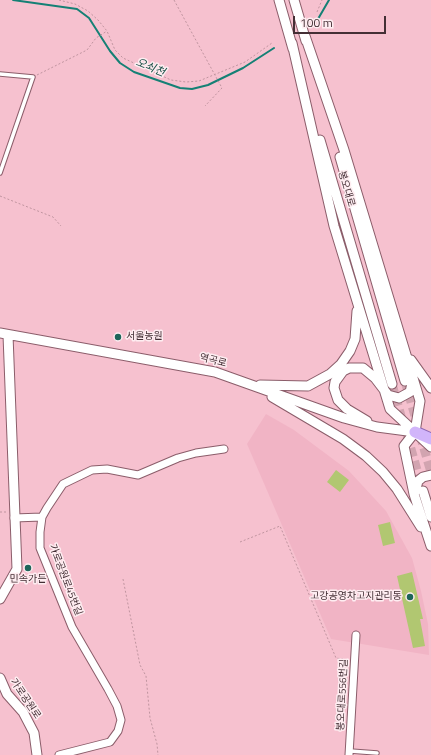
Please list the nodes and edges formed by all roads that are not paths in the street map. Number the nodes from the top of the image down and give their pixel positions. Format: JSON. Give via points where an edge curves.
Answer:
{"nodes":[{"id":1,"x":279,"y":0,"type":"edge"},
{"id":2,"x":294,"y":0,"type":"edge"},
{"id":3,"x":305,"y":36,"type":"junction"},
{"id":4,"x":292,"y":43,"type":"junction"},
{"id":5,"x":0,"y":74,"type":"edge"},
{"id":6,"x":0,"y":172,"type":"edge"},
{"id":7,"x":357,"y":302,"type":"junction"},
{"id":8,"x":4,"y":334,"type":"edge"},
{"id":9,"x":406,"y":353,"type":"junction"},
{"id":10,"x":409,"y":380,"type":"junction"},
{"id":11,"x":250,"y":384,"type":"junction"},
{"id":12,"x":392,"y":384,"type":"tunnel mouth"},
{"id":13,"x":383,"y":388,"type":"junction"},
{"id":14,"x":431,"y":388,"type":"edge"},
{"id":15,"x":377,"y":427,"type":"junction"},
{"id":16,"x":415,"y":432,"type":"junction"},
{"id":17,"x":431,"y":433,"type":"edge"},
{"id":18,"x":431,"y":439,"type":"edge"},
{"id":19,"x":431,"y":447,"type":"edge"},
{"id":20,"x":224,"y":449,"type":"dead end"},
{"id":21,"x":431,"y":475,"type":"edge"},
{"id":22,"x":419,"y":493,"type":"junction"},
{"id":23,"x":431,"y":516,"type":"edge"},
{"id":24,"x":42,"y":517,"type":"junction"},
{"id":25,"x":14,"y":518,"type":"junction"},
{"id":26,"x":431,"y":546,"type":"edge"},
{"id":27,"x":0,"y":599,"type":"edge"},
{"id":28,"x":356,"y":635,"type":"dead end"},
{"id":29,"x":0,"y":678,"type":"edge"},
{"id":30,"x":350,"y":753,"type":"edge"},
{"id":31,"x":377,"y":753,"type":"dead end"},
{"id":32,"x":37,"y":755,"type":"edge"},
{"id":33,"x":59,"y":755,"type":"edge"}],
"edges":[{"from":1,"to":4,"type":"street","name":"봉오대로"},
{"from":2,"to":3,"type":"street","name":"봉오대로"},
{"from":3,"to":9,"type":"street","via":[[344,150]]},
{"from":3,"to":10,"type":"street","name":"봉오대로"},
{"from":4,"to":7,"type":"street","via":[[334,226]]},
{"from":4,"to":12,"type":"street","name":"봉오대로"},
{"from":5,"to":6,"type":"lane","via":[[33,77]]},
{"from":7,"to":11,"type":"street","via":[[355,339],[346,358],[330,374],[308,386]]},
{"from":7,"to":13,"type":"street"},
{"from":8,"to":11,"type":"street","name":"역곡로","via":[[215,372]]},
{"from":8,"to":25,"type":"street"},
{"from":9,"to":10,"type":"street"},
{"from":9,"to":14,"type":"street"},
{"from":10,"to":13,"type":"street","via":[[412,386],[410,392],[400,398],[388,395]]},
{"from":10,"to":16,"type":"street","via":[[420,402]]},
{"from":11,"to":15,"type":"street","name":"역곡로","via":[[308,406]]},
{"from":11,"to":26,"type":"street","via":[[343,439],[366,456],[397,489]]},
{"from":13,"to":15,"type":"street","via":[[369,372],[357,367],[343,371],[335,382],[336,394],[342,404]]},
{"from":13,"to":16,"type":"street","via":[[390,409]]},
{"from":15,"to":16,"type":"street","name":"역곡로"},
{"from":16,"to":17,"type":"main road"},
{"from":16,"to":18,"type":"main road"},
{"from":16,"to":19,"type":"street"},
{"from":16,"to":22,"type":"street","via":[[404,446]]},
{"from":20,"to":24,"type":"street","name":"가로공원로45번길","via":[[178,458],[138,475],[107,469],[92,470],[63,484]]},
{"from":21,"to":22,"type":"street","via":[[418,481]]},
{"from":22,"to":23,"type":"street"},
{"from":22,"to":26,"type":"street"},
{"from":24,"to":25,"type":"street"},
{"from":24,"to":33,"type":"street","name":"가로공원로45번길","via":[[40,548],[72,627],[117,706],[121,720],[118,731],[110,742]]},
{"from":25,"to":27,"type":"street","via":[[17,569]]},
{"from":28,"to":30,"type":"street","name":"봉오대로556번길"},
{"from":29,"to":32,"type":"street","name":"가로공원로","via":[[7,694],[23,712],[34,733]]},
{"from":30,"to":31,"type":"lane"}]}
